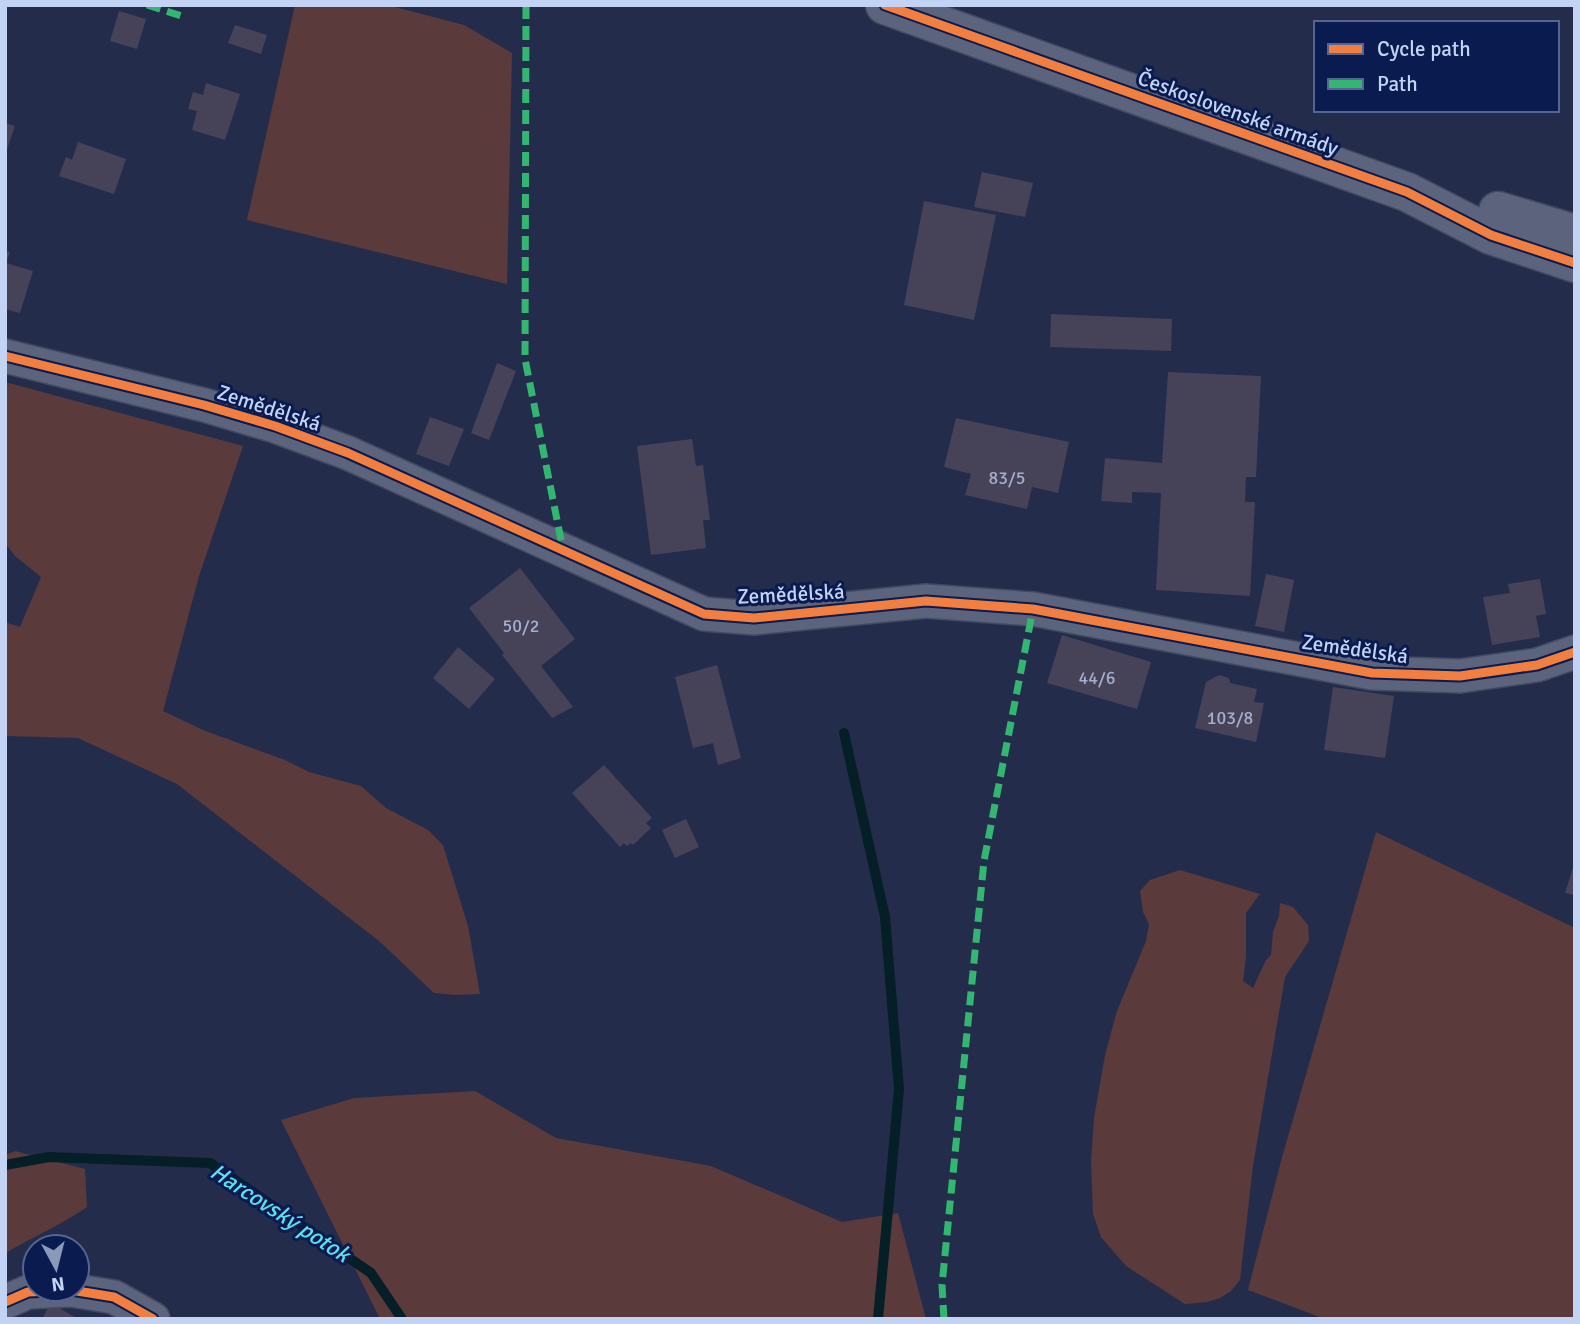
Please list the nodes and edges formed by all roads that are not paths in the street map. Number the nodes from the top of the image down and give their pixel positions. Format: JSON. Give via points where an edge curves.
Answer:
{"nodes":[{"id":1,"x":885,"y":5,"type":"edge"},
{"id":2,"x":1407,"y":192,"type":"junction"},
{"id":3,"x":1575,"y":233,"type":"edge"},
{"id":4,"x":1575,"y":263,"type":"edge"},
{"id":5,"x":5,"y":356,"type":"edge"},
{"id":6,"x":1575,"y":652,"type":"edge"},
{"id":7,"x":5,"y":1302,"type":"edge"},
{"id":8,"x":153,"y":1319,"type":"edge"}],
"edges":[{"from":1,"to":2,"type":"street","name":"Československé armády"},
{"from":2,"to":3,"type":"street","name":"Československé armády","via":[[1496,210]]},
{"from":2,"to":4,"type":"street","name":"Československé armády","via":[[1491,235]]},
{"from":5,"to":6,"type":"street","name":"Zemědělská","via":[[275,426],[348,453],[704,614],[754,618],[926,601],[1033,609],[1372,673],[1460,676],[1537,665]]},
{"from":7,"to":8,"type":"street","via":[[28,1292],[71,1290],[114,1297]]}]}
